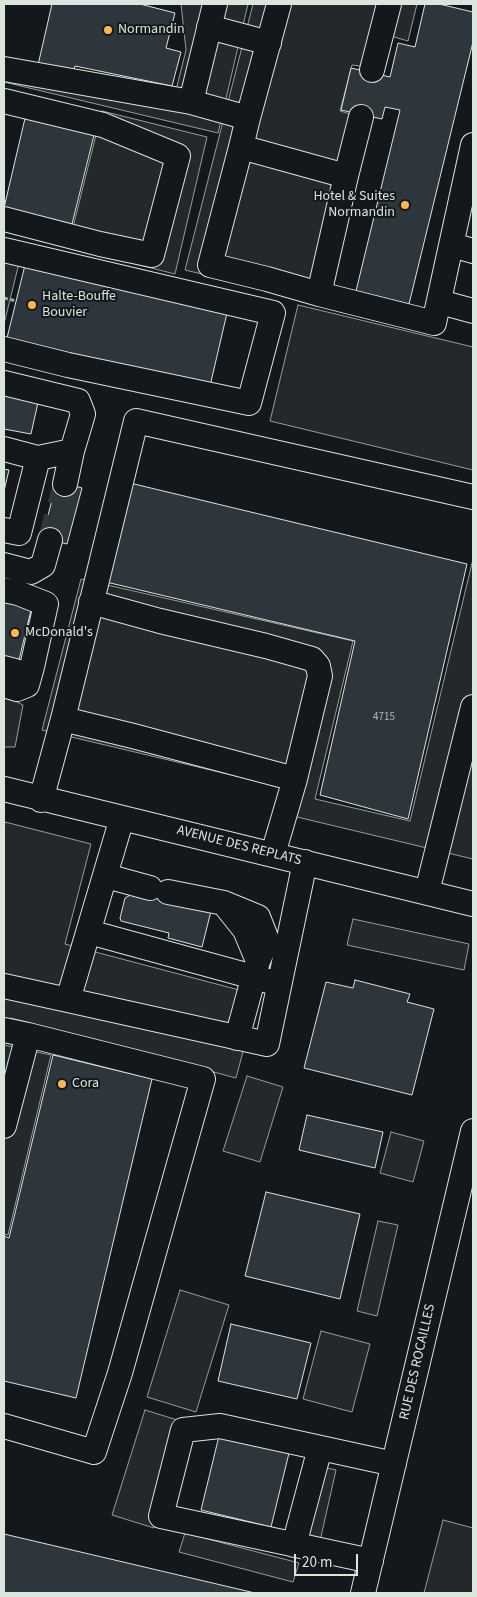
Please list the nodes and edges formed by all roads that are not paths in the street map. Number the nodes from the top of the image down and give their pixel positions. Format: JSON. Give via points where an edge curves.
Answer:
{"nodes":[{"id":1,"x":215,"y":4,"type":"edge"},
{"id":2,"x":279,"y":4,"type":"edge"},
{"id":3,"x":389,"y":4,"type":"edge"},
{"id":4,"x":209,"y":27,"type":"junction"},
{"id":5,"x":269,"y":42,"type":"junction"},
{"id":6,"x":4,"y":69,"type":"edge"},
{"id":7,"x":372,"y":70,"type":"tunnel mouth"},
{"id":8,"x":4,"y":101,"type":"edge"},
{"id":9,"x":191,"y":102,"type":"junction"},
{"id":10,"x":361,"y":117,"type":"tunnel mouth"},
{"id":11,"x":248,"y":118,"type":"junction"},
{"id":12,"x":473,"y":145,"type":"edge"},
{"id":13,"x":241,"y":148,"type":"junction"},
{"id":14,"x":346,"y":176,"type":"junction"},
{"id":15,"x":4,"y":219,"type":"edge"},
{"id":16,"x":463,"y":248,"type":"edge"},
{"id":17,"x":5,"y":254,"type":"edge"},
{"id":18,"x":319,"y":294,"type":"junction"},
{"id":19,"x":440,"y":302,"type":"junction"},
{"id":20,"x":473,"y":311,"type":"edge"},
{"id":21,"x":4,"y":349,"type":"edge"},
{"id":22,"x":4,"y":383,"type":"edge"},
{"id":23,"x":4,"y":449,"type":"edge"},
{"id":24,"x":72,"y":451,"type":"junction"},
{"id":25,"x":38,"y":458,"type":"junction"},
{"id":26,"x":65,"y":484,"type":"tunnel mouth"},
{"id":27,"x":473,"y":497,"type":"edge"},
{"id":28,"x":4,"y":530,"type":"edge"},
{"id":29,"x":50,"y":540,"type":"tunnel mouth"},
{"id":30,"x":4,"y":565,"type":"edge"},
{"id":31,"x":4,"y":590,"type":"edge"},
{"id":32,"x":91,"y":602,"type":"junction"},
{"id":33,"x":32,"y":667,"type":"junction"},
{"id":34,"x":4,"y":668,"type":"edge"},
{"id":35,"x":4,"y":685,"type":"edge"},
{"id":36,"x":473,"y":707,"type":"edge"},
{"id":37,"x":63,"y":719,"type":"junction"},
{"id":38,"x":295,"y":780,"type":"junction"},
{"id":39,"x":4,"y":790,"type":"edge"},
{"id":40,"x":41,"y":800,"type":"junction"},
{"id":41,"x":122,"y":818,"type":"junction"},
{"id":42,"x":273,"y":854,"type":"junction"},
{"id":43,"x":305,"y":862,"type":"junction"},
{"id":44,"x":106,"y":876,"type":"junction"},
{"id":45,"x":427,"y":892,"type":"junction"},
{"id":46,"x":473,"y":904,"type":"edge"},
{"id":47,"x":88,"y":932,"type":"junction"},
{"id":48,"x":256,"y":969,"type":"junction"},
{"id":49,"x":280,"y":984,"type":"junction"},
{"id":50,"x":4,"y":986,"type":"edge"},
{"id":51,"x":68,"y":1000,"type":"junction"},
{"id":52,"x":4,"y":1030,"type":"edge"},
{"id":53,"x":28,"y":1036,"type":"junction"},
{"id":54,"x":237,"y":1038,"type":"junction"},
{"id":55,"x":4,"y":1126,"type":"edge"},
{"id":56,"x":473,"y":1132,"type":"edge"},
{"id":57,"x":4,"y":1426,"type":"edge"},
{"id":58,"x":320,"y":1448,"type":"junction"},
{"id":59,"x":394,"y":1464,"type":"junction"},
{"id":60,"x":294,"y":1545,"type":"junction"},
{"id":61,"x":371,"y":1561,"type":"junction"},
{"id":62,"x":363,"y":1593,"type":"edge"}],
"edges":[{"from":1,"to":4,"type":"street"},
{"from":2,"to":5,"type":"street"},
{"from":3,"to":7,"type":"street"},
{"from":4,"to":5,"type":"street"},
{"from":4,"to":9,"type":"street"},
{"from":5,"to":11,"type":"street"},
{"from":6,"to":9,"type":"street"},
{"from":8,"to":15,"type":"street","via":[[103,125],[178,156],[152,255]]},
{"from":9,"to":11,"type":"street"},
{"from":10,"to":14,"type":"street"},
{"from":11,"to":13,"type":"street"},
{"from":12,"to":16,"type":"street"},
{"from":13,"to":14,"type":"street"},
{"from":13,"to":18,"type":"street","via":[[210,265]]},
{"from":14,"to":18,"type":"street"},
{"from":16,"to":19,"type":"street"},
{"from":17,"to":21,"type":"street","via":[[273,312],[249,403]]},
{"from":18,"to":19,"type":"street","via":[[434,323]]},
{"from":19,"to":20,"type":"street"},
{"from":22,"to":24,"type":"street","via":[[78,401],[83,414]]},
{"from":23,"to":25,"type":"street"},
{"from":24,"to":25,"type":"street"},
{"from":24,"to":26,"type":"street"},
{"from":25,"to":28,"type":"street","via":[[19,533]]},
{"from":27,"to":32,"type":"street","via":[[136,421]]},
{"from":29,"to":30,"type":"street","via":[[43,565],[31,572]]},
{"from":31,"to":33,"type":"street","via":[[46,604]]},
{"from":32,"to":37,"type":"street"},
{"from":32,"to":38,"type":"street","via":[[312,660],[318,666],[320,676]]},
{"from":33,"to":34,"type":"street","via":[[26,674]]},
{"from":33,"to":35,"type":"street","via":[[27,684],[18,688]]},
{"from":36,"to":45,"type":"street"},
{"from":37,"to":38,"type":"street"},
{"from":37,"to":40,"type":"street"},
{"from":38,"to":42,"type":"street"},
{"from":39,"to":40,"type":"street","name":"AVENUE DES REPLATS"},
{"from":40,"to":41,"type":"street","name":"AVENUE DES REPLATS"},
{"from":41,"to":42,"type":"street","name":"AVENUE DES REPLATS"},
{"from":41,"to":44,"type":"street"},
{"from":42,"to":43,"type":"street","name":"AVENUE DES REPLATS"},
{"from":43,"to":45,"type":"street","name":"AVENUE DES REPLATS"},
{"from":43,"to":49,"type":"street"},
{"from":44,"to":47,"type":"street"},
{"from":44,"to":48,"type":"street","via":[[224,903],[258,917],[266,940]]},
{"from":45,"to":46,"type":"street","name":"AVENUE DES REPLATS"},
{"from":47,"to":48,"type":"street"},
{"from":47,"to":51,"type":"street"},
{"from":48,"to":49,"type":"street"},
{"from":48,"to":54,"type":"street"},
{"from":49,"to":54,"type":"street","via":[[267,1044]]},
{"from":50,"to":51,"type":"street"},
{"from":51,"to":54,"type":"street"},
{"from":52,"to":53,"type":"street"},
{"from":53,"to":55,"type":"street"},
{"from":53,"to":57,"type":"street","via":[[203,1079],[120,1373],[94,1452]]},
{"from":56,"to":59,"type":"street","name":"RUE DES ROCAILLES"},
{"from":58,"to":59,"type":"street"},
{"from":58,"to":60,"type":"street"},
{"from":58,"to":60,"type":"street","via":[[220,1426],[183,1430],[161,1516]]},
{"from":59,"to":61,"type":"street","name":"RUE DES ROCAILLES"},
{"from":60,"to":61,"type":"street"},
{"from":61,"to":62,"type":"street","name":"RUE DES ROCAILLES"}]}
